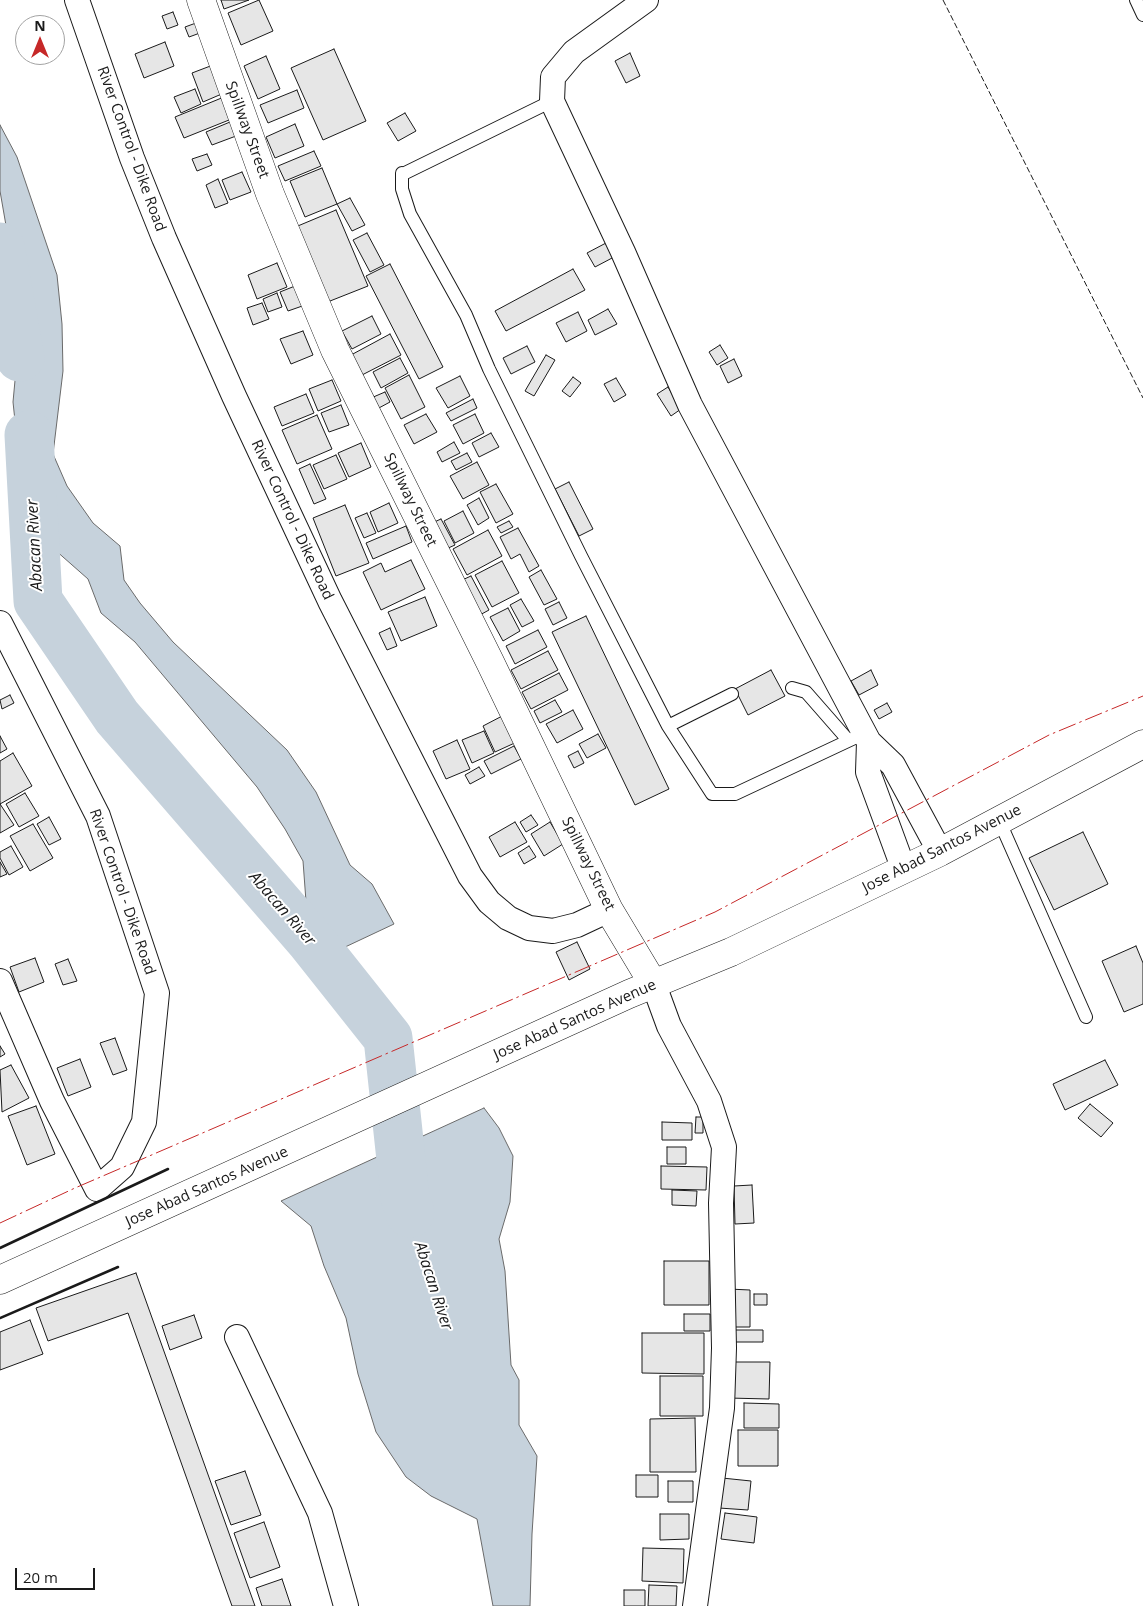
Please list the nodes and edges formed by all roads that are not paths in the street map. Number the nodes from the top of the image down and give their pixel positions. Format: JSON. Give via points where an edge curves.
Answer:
{"nodes":[{"id":1,"x":77,"y":0,"type":"edge"},
{"id":2,"x":201,"y":0,"type":"edge"},
{"id":3,"x":646,"y":0,"type":"edge"},
{"id":4,"x":1136,"y":0,"type":"edge"},
{"id":5,"x":1143,"y":15,"type":"edge"},
{"id":6,"x":552,"y":102,"type":"junction"},
{"id":7,"x":0,"y":623,"type":"edge"},
{"id":8,"x":792,"y":688,"type":"dead end"},
{"id":9,"x":732,"y":694,"type":"dead end"},
{"id":10,"x":668,"y":726,"type":"junction"},
{"id":11,"x":861,"y":738,"type":"junction"},
{"id":12,"x":1143,"y":744,"type":"edge"},
{"id":13,"x":999,"y":820,"type":"junction"},
{"id":14,"x":940,"y":852,"type":"junction"},
{"id":15,"x":904,"y":870,"type":"junction"},
{"id":16,"x":609,"y":910,"type":"junction"},
{"id":17,"x":0,"y":981,"type":"edge"},
{"id":18,"x":654,"y":985,"type":"junction"},
{"id":19,"x":1086,"y":1016,"type":"dead end"},
{"id":20,"x":0,"y":1280,"type":"edge"},
{"id":21,"x":237,"y":1337,"type":"dead end"},
{"id":22,"x":346,"y":1606,"type":"edge"},
{"id":23,"x":695,"y":1606,"type":"edge"}],
"edges":[{"from":1,"to":16,"type":"street","name":"River Control - Dike Road","via":[[157,221],[234,396],[330,601],[470,876],[489,902],[508,918],[529,928],[553,931],[577,925]]},
{"from":2,"to":16,"type":"main road","name":"Spillway Street","via":[[270,194],[335,350]]},
{"from":3,"to":6,"type":"street","via":[[574,52],[553,78]]},
{"from":4,"to":5,"type":"lane"},
{"from":6,"to":10,"type":"lane","via":[[402,173],[402,189],[410,214],[466,316],[576,547]]},
{"from":6,"to":11,"type":"street","via":[[624,252],[690,405]]},
{"from":7,"to":17,"type":"street","name":"River Control - Dike Road","via":[[98,816],[157,993],[144,1122],[122,1167],[96,1189],[52,1101]]},
{"from":8,"to":11,"type":"lane","via":[[806,692]]},
{"from":9,"to":10,"type":"lane"},
{"from":10,"to":11,"type":"lane","via":[[712,794],[734,794]]},
{"from":11,"to":14,"type":"street","via":[[893,765]]},
{"from":11,"to":15,"type":"street","via":[[868,772]]},
{"from":12,"to":13,"type":"main road","name":"Jose Abad Santos Avenue"},
{"from":13,"to":14,"type":"main road","name":"Jose Abad Santos Avenue"},
{"from":13,"to":19,"type":"lane"},
{"from":14,"to":15,"type":"main road","name":"Jose Abad Santos Avenue"},
{"from":15,"to":18,"type":"main road","name":"Jose Abad Santos Avenue"},
{"from":16,"to":18,"type":"main road","name":"Spillway Street"},
{"from":18,"to":20,"type":"main road","name":"Jose Abad Santos Avenue"},
{"from":18,"to":23,"type":"street","via":[[669,1026],[709,1101],[724,1147],[721,1203],[722,1408]]},
{"from":21,"to":22,"type":"street","via":[[320,1513]]}]}
